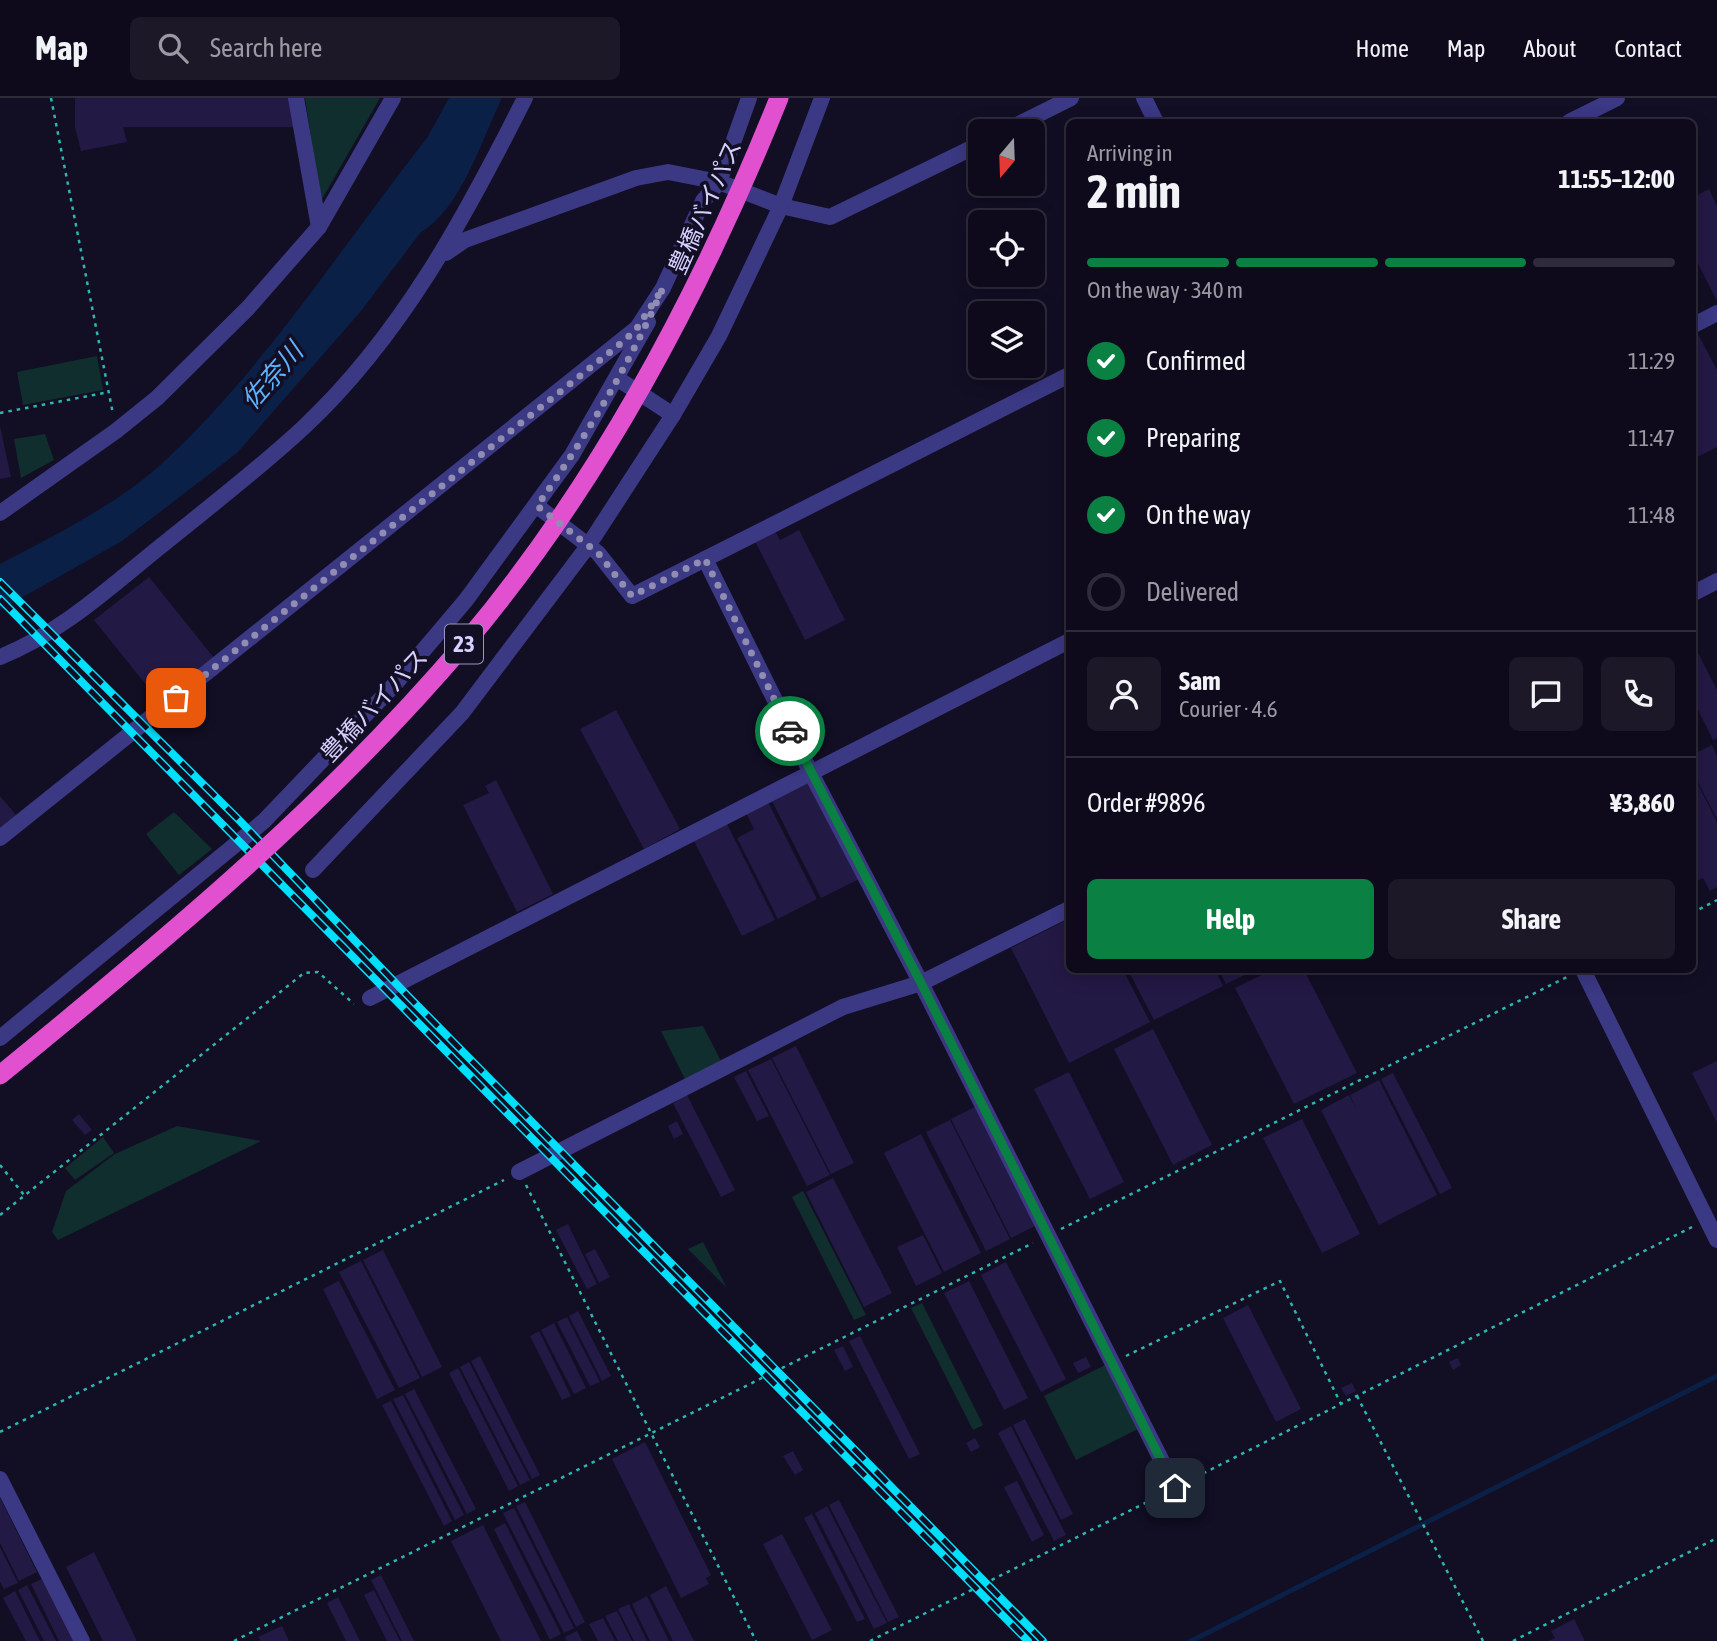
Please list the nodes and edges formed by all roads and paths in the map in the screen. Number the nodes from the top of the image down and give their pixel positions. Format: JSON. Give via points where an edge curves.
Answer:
{"nodes":[{"id":1,"x":51,"y":98,"type":"edge"},
{"id":2,"x":296,"y":98,"type":"edge"},
{"id":3,"x":393,"y":98,"type":"edge"},
{"id":4,"x":525,"y":98,"type":"edge"},
{"id":5,"x":749,"y":98,"type":"edge"},
{"id":6,"x":769,"y":98,"type":"edge"},
{"id":7,"x":779,"y":98,"type":"edge"},
{"id":8,"x":822,"y":98,"type":"edge"},
{"id":9,"x":1071,"y":98,"type":"edge"},
{"id":10,"x":1144,"y":98,"type":"edge"},
{"id":11,"x":1617,"y":98,"type":"edge"},
{"id":12,"x":1029,"y":119,"type":"edge"},
{"id":13,"x":1154,"y":119,"type":"edge"},
{"id":14,"x":1575,"y":119,"type":"edge"},
{"id":15,"x":968,"y":150,"type":"edge"},
{"id":16,"x":719,"y":182,"type":"junction"},
{"id":17,"x":781,"y":206,"type":"junction"},
{"id":18,"x":319,"y":227,"type":"junction"},
{"id":19,"x":442,"y":257,"type":"junction"},
{"id":20,"x":663,"y":288,"type":"junction"},
{"id":21,"x":1717,"y":313,"type":"edge"},
{"id":22,"x":1696,"y":324,"type":"edge"},
{"id":23,"x":1066,"y":377,"type":"edge"},
{"id":24,"x":618,"y":379,"type":"junction"},
{"id":25,"x":109,"y":391,"type":"junction"},
{"id":26,"x":0,"y":413,"type":"edge"},
{"id":27,"x":673,"y":415,"type":"junction"},
{"id":28,"x":116,"y":431,"type":"junction"},
{"id":29,"x":39,"y":483,"type":"junction"},
{"id":30,"x":0,"y":498,"type":"edge"},
{"id":31,"x":537,"y":506,"type":"junction"},
{"id":32,"x":0,"y":513,"type":"edge"},
{"id":33,"x":588,"y":546,"type":"junction"},
{"id":34,"x":705,"y":559,"type":"junction"},
{"id":35,"x":1717,"y":581,"type":"edge"},
{"id":36,"x":1696,"y":592,"type":"edge"},
{"id":37,"x":1066,"y":643,"type":"edge"},
{"id":38,"x":0,"y":657,"type":"edge"},
{"id":39,"x":811,"y":773,"type":"junction"},
{"id":40,"x":0,"y":838,"type":"edge"},
{"id":41,"x":313,"y":870,"type":"dead end"},
{"id":42,"x":1717,"y":900,"type":"edge"},
{"id":43,"x":1066,"y":910,"type":"edge"},
{"id":44,"x":1696,"y":911,"type":"edge"},
{"id":45,"x":1576,"y":973,"type":"edge"},
{"id":46,"x":921,"y":983,"type":"junction"},
{"id":47,"x":370,"y":998,"type":"joint"},
{"id":48,"x":0,"y":1038,"type":"edge"},
{"id":49,"x":0,"y":1062,"type":"edge"},
{"id":50,"x":0,"y":1075,"type":"edge"},
{"id":51,"x":0,"y":1165,"type":"edge"},
{"id":52,"x":519,"y":1172,"type":"junction"},
{"id":53,"x":24,"y":1195,"type":"junction"},
{"id":54,"x":0,"y":1215,"type":"edge"},
{"id":55,"x":1707,"y":1220,"type":"junction"},
{"id":56,"x":1046,"y":1236,"type":"junction"},
{"id":57,"x":1717,"y":1240,"type":"edge"},
{"id":58,"x":1111,"y":1364,"type":"junction"},
{"id":59,"x":1357,"y":1396,"type":"junction"},
{"id":60,"x":1341,"y":1404,"type":"junction"},
{"id":61,"x":0,"y":1432,"type":"edge"},
{"id":62,"x":650,"y":1432,"type":"junction"},
{"id":63,"x":0,"y":1479,"type":"edge"},
{"id":64,"x":1175,"y":1488,"type":"junction"},
{"id":65,"x":1717,"y":1538,"type":"edge"},
{"id":66,"x":82,"y":1641,"type":"edge"},
{"id":67,"x":234,"y":1641,"type":"edge"},
{"id":68,"x":756,"y":1641,"type":"edge"},
{"id":69,"x":870,"y":1641,"type":"edge"},
{"id":70,"x":1483,"y":1641,"type":"edge"},
{"id":71,"x":1513,"y":1641,"type":"edge"}],
"edges":[{"from":1,"to":25,"type":"path"},
{"from":2,"to":18,"type":"street"},
{"from":3,"to":18,"type":"street"},
{"from":4,"to":19,"type":"street"},
{"from":5,"to":16,"type":"street"},
{"from":6,"to":49,"type":"highway","name":"豊橋バイパス","number":"23","via":[[686,286],[635,377],[537,530],[458,633],[315,790],[98,984]]},
{"from":7,"to":50,"type":"highway","name":"豊橋バイパス","number":"23","bridge":true,"via":[[695,290],[644,383],[546,537],[467,641],[379,738],[234,878]]},
{"from":8,"to":17,"type":"street"},
{"from":9,"to":12,"type":"street"},
{"from":10,"to":13,"type":"street"},
{"from":11,"to":14,"type":"street"},
{"from":15,"to":17,"type":"street","via":[[841,214],[823,217]]},
{"from":16,"to":17,"type":"street"},
{"from":16,"to":19,"type":"street","via":[[668,172],[636,178],[465,240]]},
{"from":16,"to":20,"type":"street","via":[[703,201]]},
{"from":17,"to":27,"type":"street","via":[[719,336]]},
{"from":18,"to":28,"type":"street","via":[[192,365]]},
{"from":19,"to":38,"type":"street","via":[[400,317],[305,426],[66,622]]},
{"from":20,"to":24,"type":"street"},
{"from":20,"to":40,"type":"street","via":[[625,340]]},
{"from":21,"to":22,"type":"street"},
{"from":23,"to":34,"type":"street"},
{"from":24,"to":27,"type":"street"},
{"from":24,"to":31,"type":"street"},
{"from":25,"to":26,"type":"path"},
{"from":25,"to":28,"type":"path"},
{"from":27,"to":33,"type":"street"},
{"from":28,"to":29,"type":"street"},
{"from":29,"to":30,"type":"street"},
{"from":29,"to":32,"type":"street"},
{"from":31,"to":33,"type":"street"},
{"from":31,"to":48,"type":"street","via":[[395,684],[264,821]]},
{"from":33,"to":34,"type":"street","via":[[632,596]]},
{"from":33,"to":41,"type":"street","via":[[462,713]]},
{"from":34,"to":39,"type":"street"},
{"from":35,"to":36,"type":"street"},
{"from":37,"to":39,"type":"street"},
{"from":39,"to":46,"type":"street"},
{"from":39,"to":47,"type":"street"},
{"from":42,"to":44,"type":"path"},
{"from":43,"to":46,"type":"street"},
{"from":45,"to":55,"type":"street"},
{"from":45,"to":56,"type":"path"},
{"from":46,"to":52,"type":"street","via":[[843,1007]]},
{"from":46,"to":56,"type":"street"},
{"from":47,"to":53,"type":"path","via":[[351,1003],[318,972],[304,973]]},
{"from":51,"to":53,"type":"path"},
{"from":52,"to":61,"type":"path"},
{"from":52,"to":62,"type":"path"},
{"from":53,"to":54,"type":"path"},
{"from":55,"to":57,"type":"street"},
{"from":55,"to":59,"type":"path"},
{"from":56,"to":58,"type":"street"},
{"from":56,"to":62,"type":"path"},
{"from":58,"to":60,"type":"path","via":[[1280,1281]]},
{"from":58,"to":64,"type":"street"},
{"from":59,"to":60,"type":"path"},
{"from":59,"to":70,"type":"path"},
{"from":60,"to":64,"type":"path"},
{"from":62,"to":67,"type":"path"},
{"from":62,"to":68,"type":"path"},
{"from":63,"to":66,"type":"street"},
{"from":64,"to":69,"type":"path"},
{"from":65,"to":71,"type":"path"}]}
